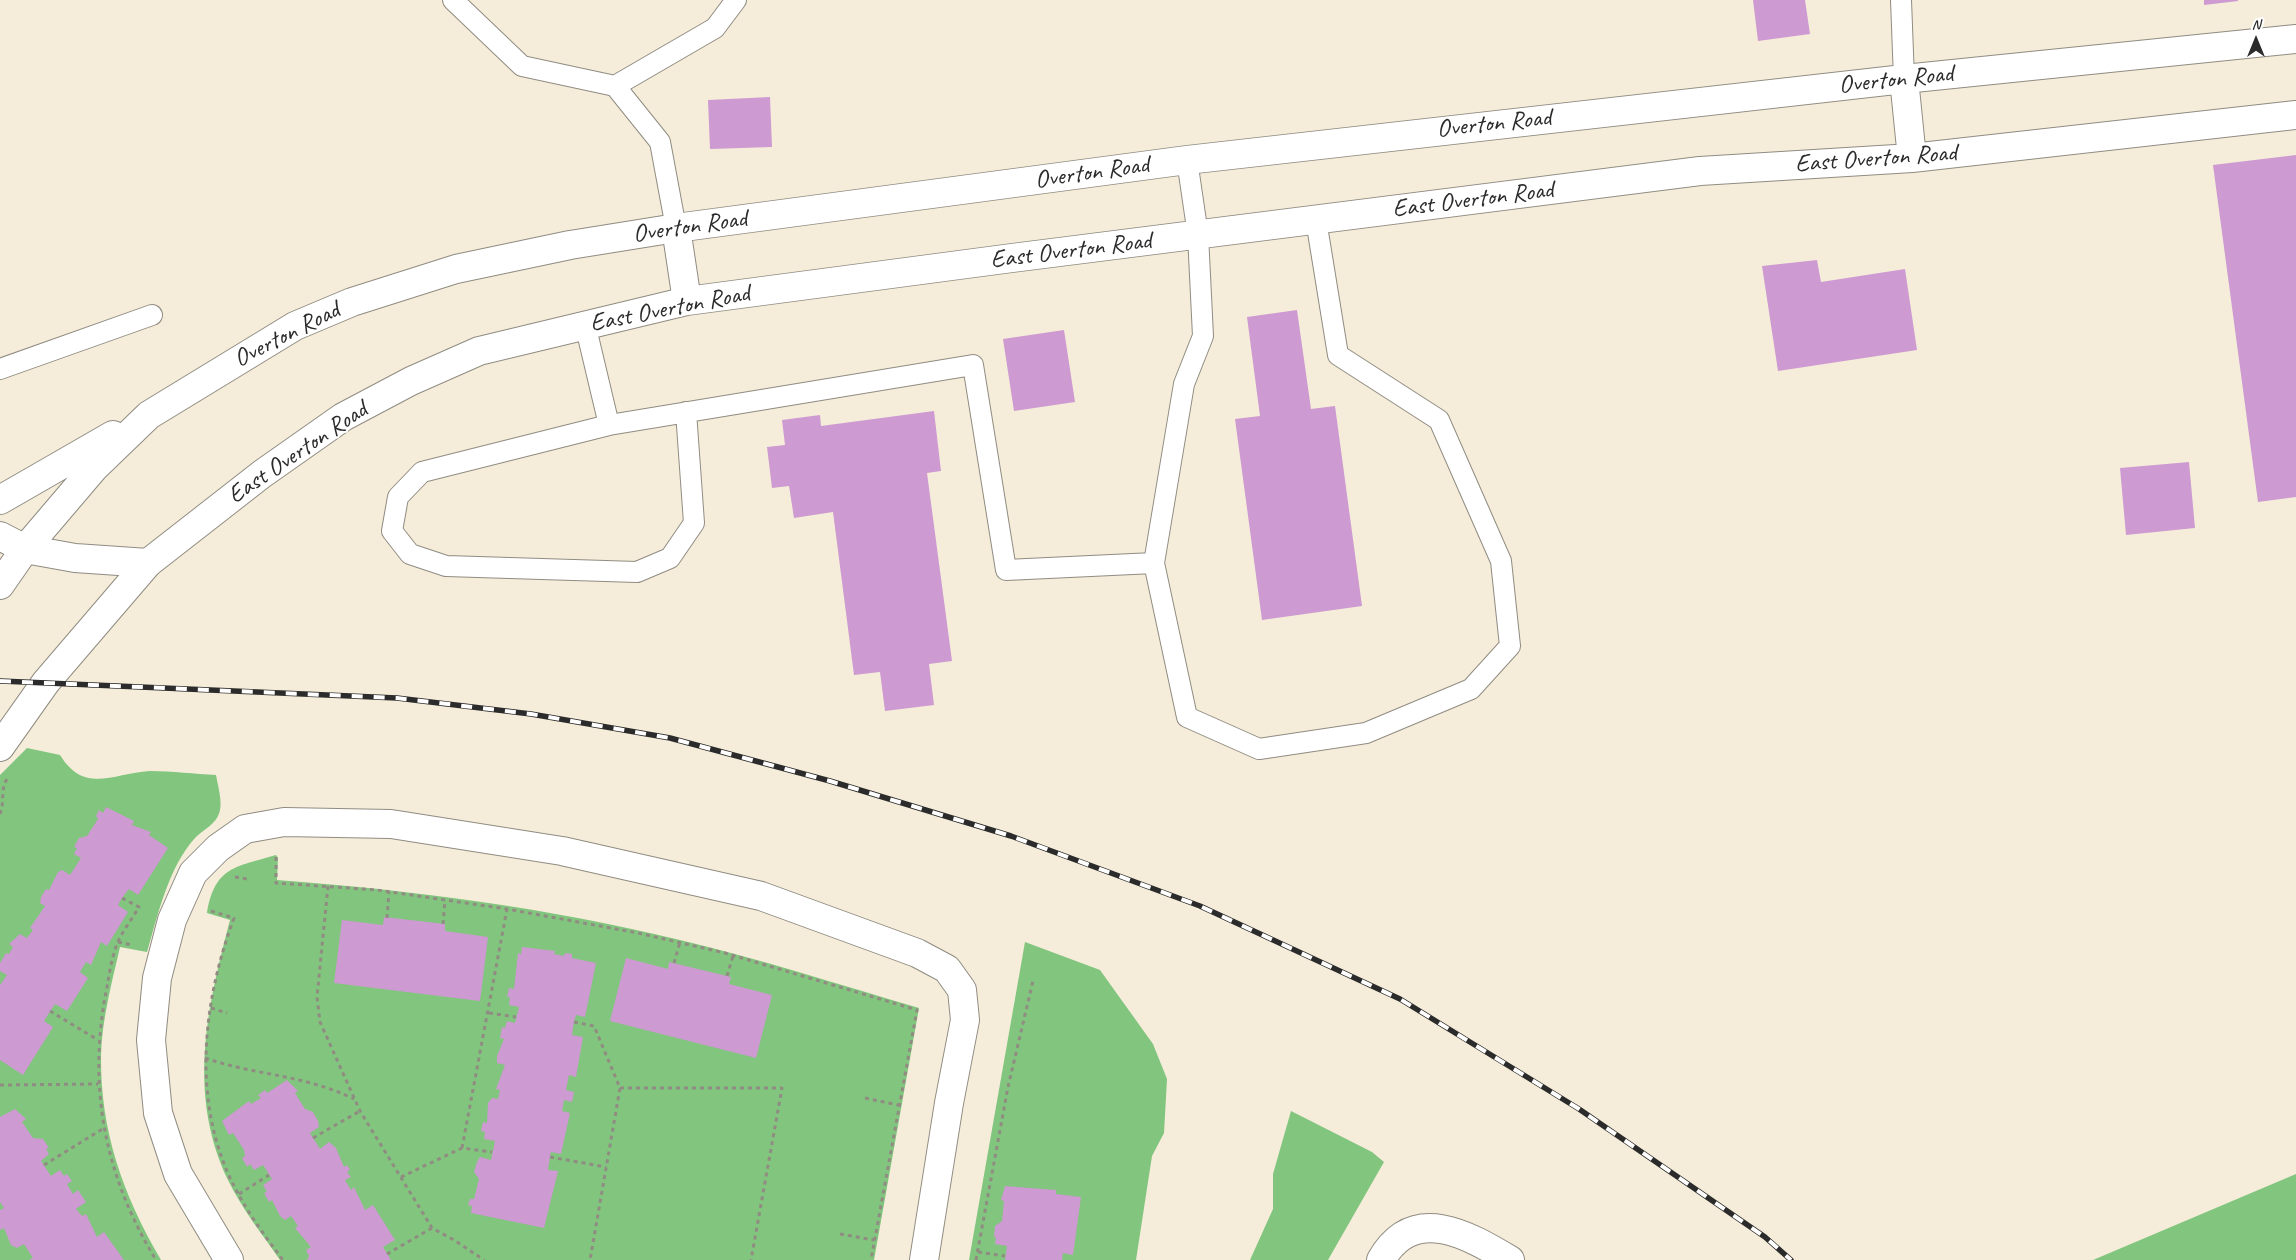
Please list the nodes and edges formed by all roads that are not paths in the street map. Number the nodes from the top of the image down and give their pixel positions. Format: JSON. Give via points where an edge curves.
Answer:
{"nodes":[{"id":1,"x":453,"y":0,"type":"edge"},
{"id":2,"x":736,"y":0,"type":"edge"},
{"id":3,"x":1901,"y":0,"type":"edge"},
{"id":4,"x":2296,"y":39,"type":"edge"},
{"id":5,"x":1904,"y":79,"type":"junction"},
{"id":6,"x":615,"y":86,"type":"junction"},
{"id":7,"x":2296,"y":115,"type":"edge"},
{"id":8,"x":1912,"y":158,"type":"junction"},
{"id":9,"x":1187,"y":160,"type":"junction"},
{"id":10,"x":1316,"y":220,"type":"junction"},
{"id":11,"x":676,"y":228,"type":"junction"},
{"id":12,"x":1198,"y":235,"type":"junction"},
{"id":13,"x":687,"y":301,"type":"junction"},
{"id":14,"x":152,"y":315,"type":"dead end"},
{"id":15,"x":585,"y":324,"type":"junction"},
{"id":16,"x":0,"y":369,"type":"edge"},
{"id":17,"x":686,"y":412,"type":"junction"},
{"id":18,"x":149,"y":415,"type":"junction"},
{"id":19,"x":609,"y":425,"type":"junction"},
{"id":20,"x":0,"y":500,"type":"edge"},
{"id":21,"x":0,"y":536,"type":"edge"},
{"id":22,"x":25,"y":549,"type":"junction"},
{"id":23,"x":148,"y":563,"type":"junction"},
{"id":24,"x":1154,"y":563,"type":"junction"},
{"id":25,"x":0,"y":585,"type":"edge"},
{"id":26,"x":0,"y":747,"type":"edge"},
{"id":27,"x":229,"y":1260,"type":"edge"},
{"id":28,"x":924,"y":1260,"type":"edge"},
{"id":29,"x":1381,"y":1260,"type":"edge"},
{"id":30,"x":1510,"y":1260,"type":"edge"}],
"edges":[{"from":1,"to":6,"type":"lane","via":[[522,66]]},
{"from":2,"to":6,"type":"lane","via":[[714,28]]},
{"from":3,"to":5,"type":"lane"},
{"from":4,"to":5,"type":"street","name":"Overton Road"},
{"from":5,"to":8,"type":"street"},
{"from":5,"to":9,"type":"street","name":"Overton Road"},
{"from":6,"to":11,"type":"lane","via":[[660,142]]},
{"from":7,"to":8,"type":"street","name":"East Overton Road"},
{"from":8,"to":10,"type":"street","name":"East Overton Road","via":[[1700,171]]},
{"from":9,"to":11,"type":"street","name":"Overton Road"},
{"from":9,"to":12,"type":"lane"},
{"from":10,"to":12,"type":"street","name":"East Overton Road"},
{"from":10,"to":24,"type":"lane","via":[[1338,355],[1439,420],[1501,561],[1510,646],[1471,689],[1366,733],[1259,749],[1186,717]]},
{"from":11,"to":13,"type":"street"},
{"from":11,"to":18,"type":"street","name":"Overton Road","via":[[456,269],[352,302],[295,326]]},
{"from":12,"to":13,"type":"street","name":"East Overton Road"},
{"from":12,"to":24,"type":"lane","via":[[1202,336],[1184,384]]},
{"from":13,"to":15,"type":"street","name":"East Overton Road"},
{"from":14,"to":16,"type":"lane"},
{"from":15,"to":19,"type":"lane"},
{"from":15,"to":23,"type":"street","name":"East Overton Road","via":[[478,351],[343,417],[262,474]]},
{"from":17,"to":19,"type":"lane"},
{"from":17,"to":19,"type":"lane","via":[[694,524],[670,558],[637,572],[446,566],[410,554],[392,531],[398,497],[422,472]]},
{"from":17,"to":24,"type":"lane","via":[[973,365],[1006,570]]},
{"from":18,"to":20,"type":"street"},
{"from":18,"to":22,"type":"street","name":"Overton Road","via":[[94,468]]},
{"from":21,"to":22,"type":"street"},
{"from":22,"to":23,"type":"street","via":[[75,558]]},
{"from":22,"to":25,"type":"street","name":"Overton Road"},
{"from":23,"to":26,"type":"street","name":"East Overton Road","via":[[46,682]]},
{"from":27,"to":28,"type":"street","via":[[178,1174],[158,1113],[151,1040],[157,978],[172,920],[193,873],[218,848],[245,829],[284,822],[391,824],[562,851],[761,896],[918,953],[946,969],[962,990],[965,1020]]},
{"from":29,"to":30,"type":"street","via":[[1390,1244],[1414,1231],[1445,1228],[1474,1239]]}]}
